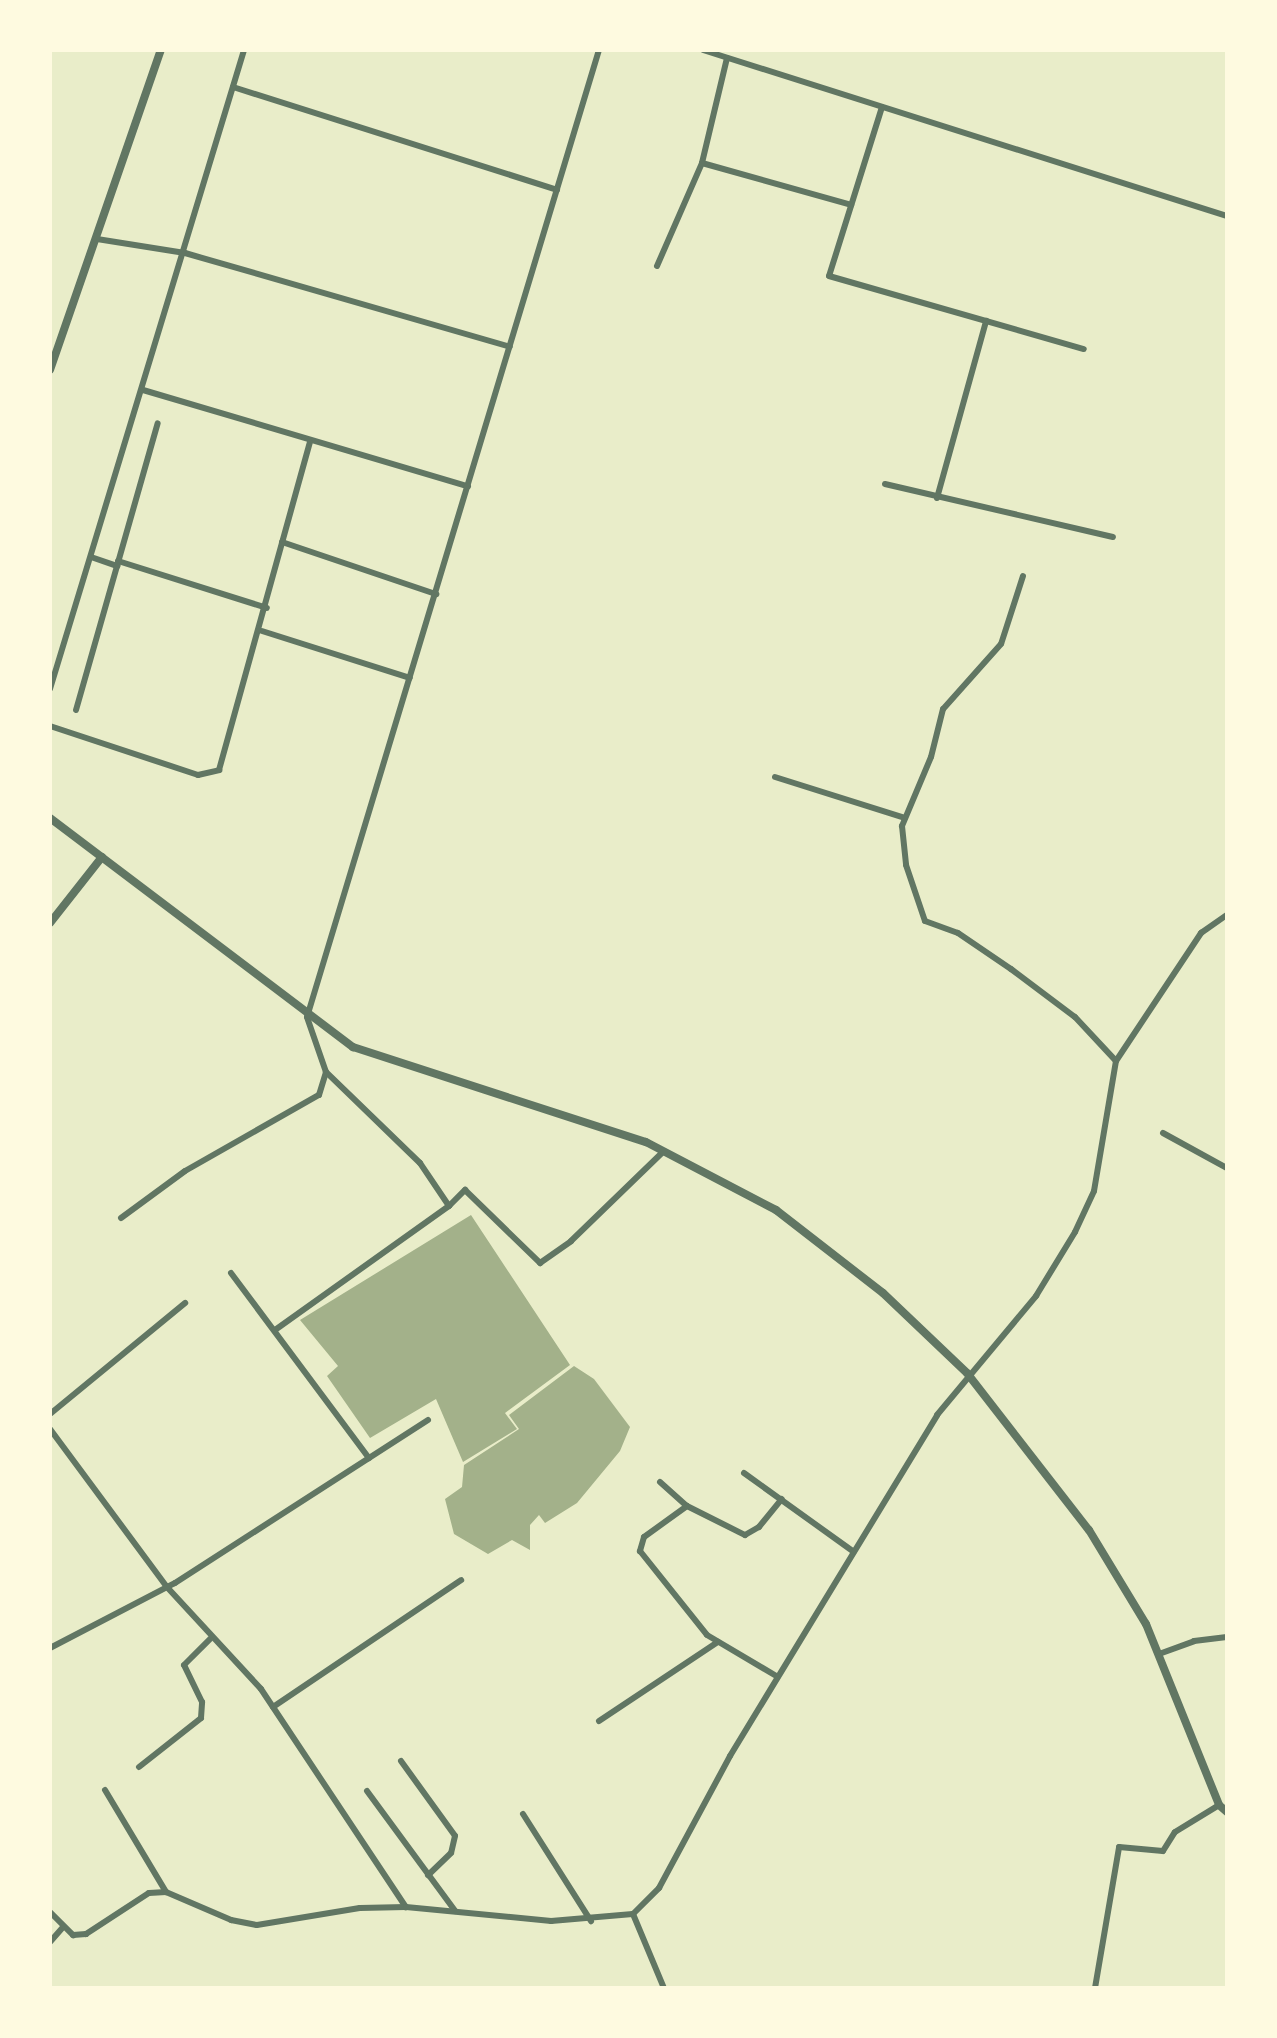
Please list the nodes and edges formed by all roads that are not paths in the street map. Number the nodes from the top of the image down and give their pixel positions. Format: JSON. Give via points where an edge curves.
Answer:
{"nodes":[{"id":1,"x":161,"y":50,"type":"edge"},
{"id":2,"x":244,"y":50,"type":"edge"},
{"id":3,"x":599,"y":50,"type":"edge"},
{"id":4,"x":703,"y":50,"type":"edge"},
{"id":5,"x":727,"y":58,"type":"junction"},
{"id":6,"x":233,"y":87,"type":"junction"},
{"id":7,"x":882,"y":107,"type":"junction"},
{"id":8,"x":702,"y":163,"type":"junction"},
{"id":9,"x":557,"y":190,"type":"junction"},
{"id":10,"x":851,"y":205,"type":"junction"},
{"id":11,"x":1227,"y":216,"type":"edge"},
{"id":12,"x":97,"y":239,"type":"junction"},
{"id":13,"x":185,"y":253,"type":"junction"},
{"id":14,"x":657,"y":266,"type":"dead end"},
{"id":15,"x":986,"y":321,"type":"junction"},
{"id":16,"x":510,"y":347,"type":"junction"},
{"id":17,"x":1084,"y":349,"type":"dead end"},
{"id":18,"x":50,"y":370,"type":"edge"},
{"id":19,"x":143,"y":390,"type":"junction"},
{"id":20,"x":158,"y":423,"type":"dead end"},
{"id":21,"x":310,"y":442,"type":"junction"},
{"id":22,"x":885,"y":484,"type":"dead end"},
{"id":23,"x":468,"y":486,"type":"junction"},
{"id":24,"x":937,"y":498,"type":"junction"},
{"id":25,"x":1113,"y":537,"type":"dead end"},
{"id":26,"x":282,"y":542,"type":"junction"},
{"id":27,"x":91,"y":557,"type":"junction"},
{"id":28,"x":117,"y":563,"type":"junction"},
{"id":29,"x":1023,"y":576,"type":"dead end"},
{"id":30,"x":436,"y":594,"type":"junction"},
{"id":31,"x":267,"y":608,"type":"junction"},
{"id":32,"x":262,"y":631,"type":"junction"},
{"id":33,"x":410,"y":678,"type":"junction"},
{"id":34,"x":50,"y":689,"type":"edge"},
{"id":35,"x":76,"y":710,"type":"dead end"},
{"id":36,"x":50,"y":726,"type":"edge"},
{"id":37,"x":775,"y":777,"type":"dead end"},
{"id":38,"x":50,"y":818,"type":"edge"},
{"id":39,"x":905,"y":818,"type":"junction"},
{"id":40,"x":102,"y":857,"type":"junction"},
{"id":41,"x":1227,"y":915,"type":"edge"},
{"id":42,"x":50,"y":923,"type":"edge"},
{"id":43,"x":307,"y":1017,"type":"junction"},
{"id":44,"x":1116,"y":1061,"type":"junction"},
{"id":45,"x":326,"y":1072,"type":"junction"},
{"id":46,"x":1163,"y":1133,"type":"dead end"},
{"id":47,"x":664,"y":1151,"type":"junction"},
{"id":48,"x":1227,"y":1168,"type":"edge"},
{"id":49,"x":449,"y":1206,"type":"junction"},
{"id":50,"x":121,"y":1218,"type":"dead end"},
{"id":51,"x":231,"y":1273,"type":"dead end"},
{"id":52,"x":185,"y":1303,"type":"dead end"},
{"id":53,"x":275,"y":1330,"type":"junction"},
{"id":54,"x":967,"y":1373,"type":"junction"},
{"id":55,"x":50,"y":1414,"type":"edge"},
{"id":56,"x":428,"y":1420,"type":"dead end"},
{"id":57,"x":50,"y":1429,"type":"edge"},
{"id":58,"x":369,"y":1458,"type":"junction"},
{"id":59,"x":744,"y":1473,"type":"dead end"},
{"id":60,"x":660,"y":1482,"type":"dead end"},
{"id":61,"x":782,"y":1499,"type":"junction"},
{"id":62,"x":687,"y":1506,"type":"junction"},
{"id":63,"x":854,"y":1552,"type":"junction"},
{"id":64,"x":461,"y":1580,"type":"dead end"},
{"id":65,"x":166,"y":1586,"type":"junction"},
{"id":66,"x":1227,"y":1637,"type":"edge"},
{"id":67,"x":210,"y":1639,"type":"junction"},
{"id":68,"x":718,"y":1642,"type":"junction"},
{"id":69,"x":50,"y":1648,"type":"edge"},
{"id":70,"x":1159,"y":1654,"type":"junction"},
{"id":71,"x":778,"y":1677,"type":"junction"},
{"id":72,"x":273,"y":1707,"type":"junction"},
{"id":73,"x":599,"y":1721,"type":"dead end"},
{"id":74,"x":401,"y":1761,"type":"dead end"},
{"id":75,"x":139,"y":1767,"type":"dead end"},
{"id":76,"x":105,"y":1790,"type":"dead end"},
{"id":77,"x":367,"y":1791,"type":"dead end"},
{"id":78,"x":1219,"y":1805,"type":"junction"},
{"id":79,"x":1227,"y":1812,"type":"edge"},
{"id":80,"x":523,"y":1814,"type":"dead end"},
{"id":81,"x":428,"y":1875,"type":"junction"},
{"id":82,"x":166,"y":1892,"type":"junction"},
{"id":83,"x":406,"y":1907,"type":"junction"},
{"id":84,"x":455,"y":1911,"type":"junction"},
{"id":85,"x":50,"y":1912,"type":"edge"},
{"id":86,"x":633,"y":1914,"type":"junction"},
{"id":87,"x":591,"y":1921,"type":"junction"},
{"id":88,"x":62,"y":1928,"type":"junction"},
{"id":89,"x":50,"y":1942,"type":"edge"},
{"id":90,"x":664,"y":1988,"type":"edge"},
{"id":91,"x":1095,"y":1988,"type":"edge"}],
"edges":[{"from":1,"to":12,"type":"street"},
{"from":2,"to":6,"type":"street"},
{"from":3,"to":9,"type":"street"},
{"from":4,"to":5,"type":"street"},
{"from":5,"to":7,"type":"street"},
{"from":5,"to":8,"type":"street"},
{"from":6,"to":9,"type":"street"},
{"from":6,"to":13,"type":"street"},
{"from":7,"to":10,"type":"street"},
{"from":7,"to":11,"type":"street"},
{"from":8,"to":10,"type":"street"},
{"from":8,"to":14,"type":"street"},
{"from":9,"to":16,"type":"street"},
{"from":10,"to":15,"type":"street","via":[[829,276]]},
{"from":12,"to":13,"type":"street"},
{"from":12,"to":18,"type":"street"},
{"from":13,"to":16,"type":"street"},
{"from":13,"to":19,"type":"street"},
{"from":15,"to":17,"type":"street"},
{"from":15,"to":24,"type":"street"},
{"from":16,"to":23,"type":"street"},
{"from":19,"to":21,"type":"street"},
{"from":19,"to":27,"type":"street"},
{"from":20,"to":28,"type":"street"},
{"from":21,"to":23,"type":"street"},
{"from":21,"to":26,"type":"street"},
{"from":22,"to":24,"type":"street"},
{"from":23,"to":30,"type":"street"},
{"from":24,"to":25,"type":"street"},
{"from":26,"to":30,"type":"street"},
{"from":26,"to":31,"type":"street"},
{"from":27,"to":28,"type":"street"},
{"from":27,"to":34,"type":"street"},
{"from":28,"to":31,"type":"street"},
{"from":28,"to":35,"type":"street"},
{"from":29,"to":39,"type":"street","via":[[1001,644],[943,709],[931,757]]},
{"from":30,"to":33,"type":"street"},
{"from":31,"to":32,"type":"street"},
{"from":32,"to":33,"type":"street"},
{"from":32,"to":36,"type":"street","via":[[224,760],[209,776]]},
{"from":33,"to":43,"type":"street"},
{"from":37,"to":39,"type":"street"},
{"from":38,"to":40,"type":"street"},
{"from":39,"to":44,"type":"street","via":[[906,865],[925,921],[958,933],[1011,969],[1075,1017]]},
{"from":40,"to":42,"type":"street"},
{"from":40,"to":43,"type":"street"},
{"from":41,"to":44,"type":"street","via":[[1201,933]]},
{"from":43,"to":45,"type":"street"},
{"from":43,"to":47,"type":"street","via":[[376,1057],[557,1109]]},
{"from":44,"to":54,"type":"street","via":[[1094,1191],[1075,1232],[1036,1296],[995,1349]]},
{"from":45,"to":49,"type":"street","via":[[420,1163]]},
{"from":45,"to":50,"type":"street","via":[[319,1095],[185,1171]]},
{"from":46,"to":48,"type":"street"},
{"from":47,"to":49,"type":"street","via":[[571,1241],[540,1263],[465,1190]]},
{"from":47,"to":54,"type":"street","via":[[739,1188],[811,1235],[883,1293]]},
{"from":49,"to":53,"type":"street"},
{"from":51,"to":53,"type":"street"},
{"from":52,"to":55,"type":"street"},
{"from":53,"to":58,"type":"street"},
{"from":54,"to":63,"type":"street"},
{"from":54,"to":70,"type":"street","via":[[1089,1530]]},
{"from":56,"to":58,"type":"street"},
{"from":57,"to":65,"type":"street"},
{"from":58,"to":65,"type":"street"},
{"from":59,"to":61,"type":"street"},
{"from":60,"to":62,"type":"street"},
{"from":61,"to":62,"type":"street","via":[[759,1527],[745,1535]]},
{"from":61,"to":63,"type":"street"},
{"from":62,"to":68,"type":"street","via":[[644,1537],[640,1551],[697,1626]]},
{"from":63,"to":71,"type":"street"},
{"from":64,"to":72,"type":"street"},
{"from":65,"to":67,"type":"street"},
{"from":65,"to":69,"type":"street"},
{"from":66,"to":70,"type":"street","via":[[1194,1641]]},
{"from":67,"to":72,"type":"street"},
{"from":67,"to":75,"type":"street","via":[[184,1665],[202,1702],[201,1718]]},
{"from":68,"to":71,"type":"street"},
{"from":68,"to":73,"type":"street"},
{"from":70,"to":78,"type":"street"},
{"from":71,"to":86,"type":"street","via":[[659,1888]]},
{"from":72,"to":83,"type":"street"},
{"from":74,"to":81,"type":"street","via":[[455,1836],[451,1853]]},
{"from":76,"to":82,"type":"street"},
{"from":77,"to":81,"type":"street"},
{"from":78,"to":79,"type":"street"},
{"from":78,"to":91,"type":"street","via":[[1175,1832],[1163,1851],[1119,1847]]},
{"from":80,"to":87,"type":"street"},
{"from":81,"to":84,"type":"street"},
{"from":82,"to":83,"type":"street","via":[[231,1920],[257,1925],[360,1908]]},
{"from":82,"to":88,"type":"street","via":[[149,1893],[86,1934],[73,1935]]},
{"from":83,"to":84,"type":"street"},
{"from":84,"to":87,"type":"street"},
{"from":85,"to":88,"type":"street"},
{"from":86,"to":87,"type":"street"},
{"from":86,"to":90,"type":"street"},
{"from":88,"to":89,"type":"street"}]}
